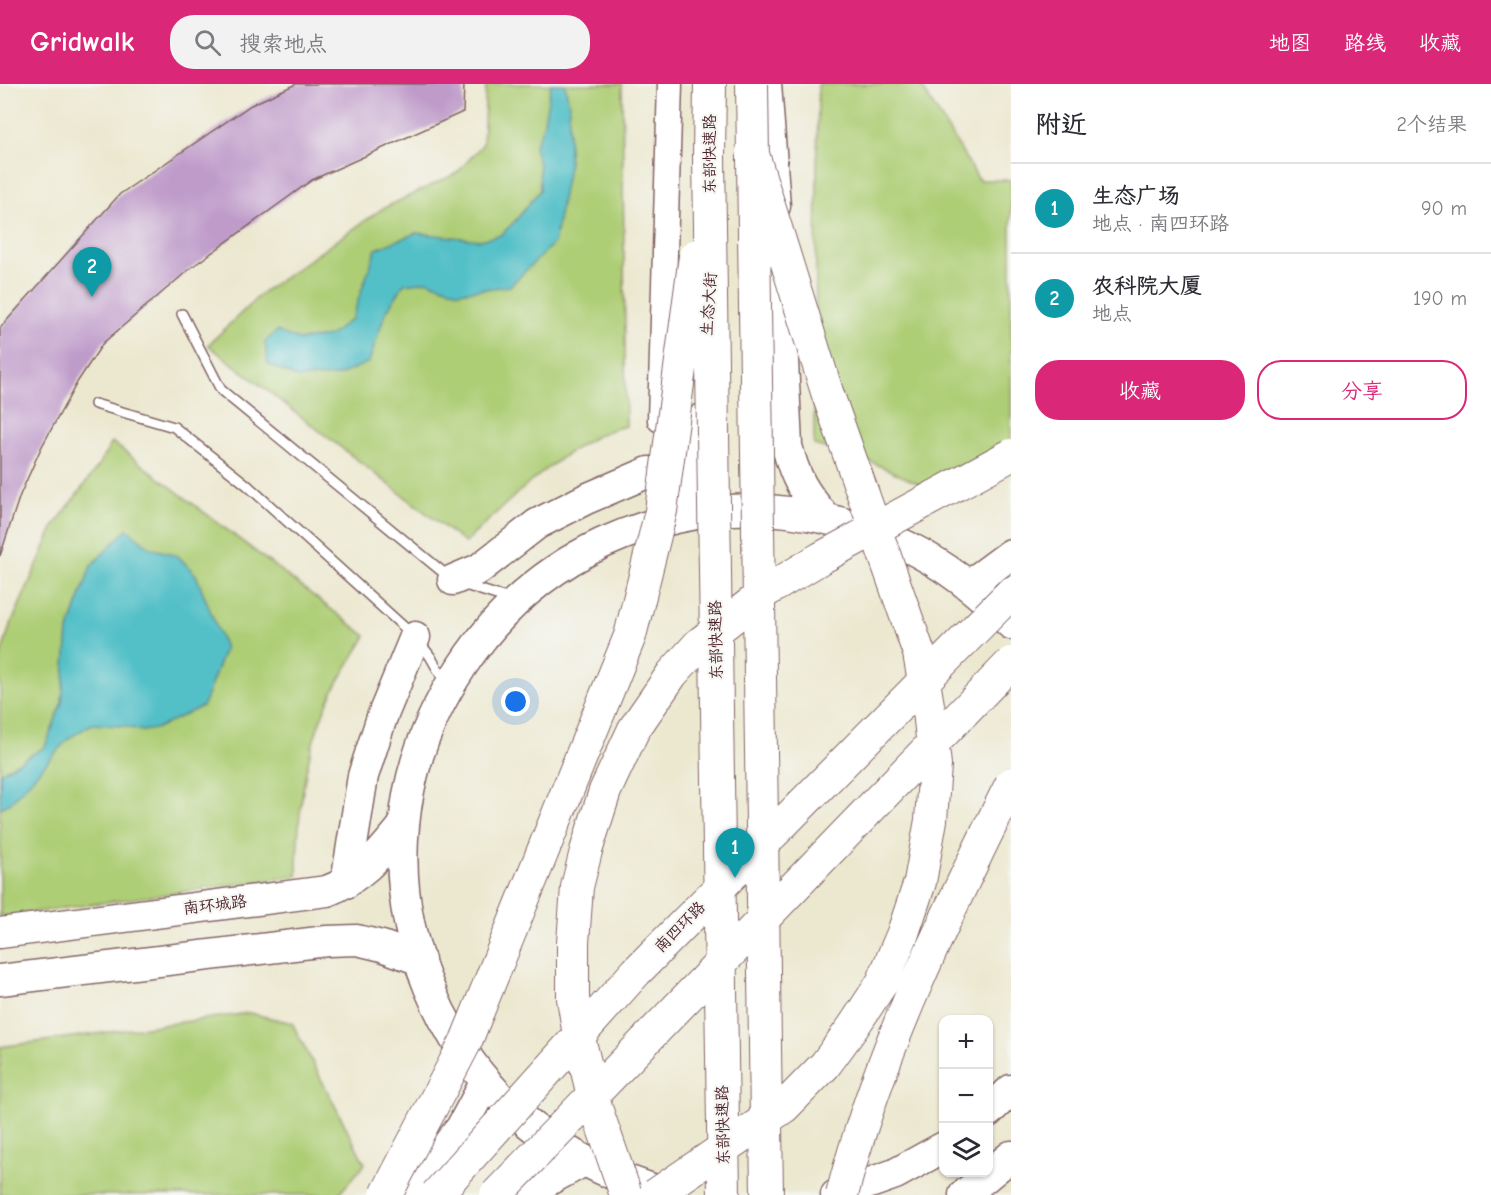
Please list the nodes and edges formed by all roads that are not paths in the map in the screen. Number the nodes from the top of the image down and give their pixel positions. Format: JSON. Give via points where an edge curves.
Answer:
{"nodes":[{"id":1,"x":670,"y":84,"type":"edge"},
{"id":2,"x":710,"y":84,"type":"edge"},
{"id":3,"x":718,"y":84,"type":"edge"},
{"id":4,"x":752,"y":84,"type":"edge"},
{"id":5,"x":766,"y":84,"type":"edge"},
{"id":6,"x":752,"y":151,"type":"junction"},
{"id":7,"x":709,"y":157,"type":"junction"},
{"id":8,"x":182,"y":314,"type":"dead end"},
{"id":9,"x":95,"y":404,"type":"dead end"},
{"id":10,"x":1011,"y":455,"type":"edge"},
{"id":11,"x":650,"y":472,"type":"joint"},
{"id":12,"x":674,"y":518,"type":"junction"},
{"id":13,"x":826,"y":518,"type":"junction"},
{"id":14,"x":1011,"y":554,"type":"edge"},
{"id":15,"x":453,"y":580,"type":"junction"},
{"id":16,"x":969,"y":585,"type":"junction"},
{"id":17,"x":1011,"y":593,"type":"edge"},
{"id":18,"x":517,"y":601,"type":"junction"},
{"id":19,"x":1011,"y":624,"type":"edge"},
{"id":20,"x":415,"y":637,"type":"junction"},
{"id":21,"x":1011,"y":663,"type":"edge"},
{"id":22,"x":448,"y":687,"type":"junction"},
{"id":23,"x":1011,"y":784,"type":"edge"},
{"id":24,"x":404,"y":825,"type":"junction"},
{"id":25,"x":346,"y":883,"type":"junction"},
{"id":26,"x":0,"y":933,"type":"edge"},
{"id":27,"x":420,"y":960,"type":"junction"},
{"id":28,"x":0,"y":980,"type":"edge"},
{"id":29,"x":486,"y":1081,"type":"junction"},
{"id":30,"x":1011,"y":1090,"type":"edge"},
{"id":31,"x":993,"y":1107,"type":"edge"},
{"id":32,"x":939,"y":1151,"type":"edge"},
{"id":33,"x":1011,"y":1156,"type":"edge"},
{"id":34,"x":584,"y":1161,"type":"junction"},
{"id":35,"x":891,"y":1185,"type":"edge"},
{"id":36,"x":640,"y":1193,"type":"edge"},
{"id":37,"x":386,"y":1195,"type":"edge"},
{"id":38,"x":406,"y":1195,"type":"edge"},
{"id":39,"x":436,"y":1195,"type":"edge"},
{"id":40,"x":496,"y":1195,"type":"edge"},
{"id":41,"x":530,"y":1195,"type":"edge"},
{"id":42,"x":672,"y":1195,"type":"edge"},
{"id":43,"x":724,"y":1195,"type":"edge"},
{"id":44,"x":767,"y":1195,"type":"edge"},
{"id":45,"x":836,"y":1195,"type":"edge"},
{"id":46,"x":842,"y":1195,"type":"edge"},
{"id":47,"x":963,"y":1195,"type":"edge"}],
"edges":[{"from":1,"to":11,"type":"street","via":[[660,422],[658,456]]},
{"from":2,"to":7,"type":"highway","name":"东部快速路","bridge":true},
{"from":3,"to":12,"type":"main road","name":"生态大街","via":[[720,152],[700,453]]},
{"from":4,"to":6,"type":"highway","bridge":true},
{"from":5,"to":13,"type":"main road","via":[[787,446],[794,473]]},
{"from":6,"to":36,"type":"highway","bridge":true,"via":[[827,392],[919,653],[935,765],[931,820],[920,882],[882,983],[825,1065],[784,1107]]},
{"from":6,"to":44,"type":"highway","bridge":true},
{"from":7,"to":37,"type":"highway","bridge":true,"via":[[661,511],[630,636],[466,1041]]},
{"from":7,"to":43,"type":"highway","name":"东部快速路","bridge":true},
{"from":8,"to":15,"type":"lane","via":[[221,390]]},
{"from":9,"to":20,"type":"lane","via":[[174,427],[247,485]]},
{"from":10,"to":36,"type":"highway","bridge":true,"via":[[768,590],[699,644],[672,674],[634,729],[605,791],[577,887],[573,998],[596,1108]]},
{"from":11,"to":15,"type":"main road","via":[[537,524],[479,568]]},
{"from":12,"to":13,"type":"main road","via":[[721,511],[769,510]]},
{"from":12,"to":18,"type":"main road","via":[[628,532],[585,552],[545,577]]},
{"from":13,"to":16,"type":"main road","via":[[906,545]]},
{"from":14,"to":16,"type":"main road"},
{"from":15,"to":18,"type":"lane"},
{"from":16,"to":19,"type":"main road"},
{"from":17,"to":39,"type":"highway","name":"南四环路","bridge":true,"via":[[636,972]]},
{"from":18,"to":22,"type":"main road","via":[[477,643]]},
{"from":20,"to":22,"type":"lane"},
{"from":20,"to":25,"type":"main road","via":[[363,776]]},
{"from":21,"to":40,"type":"highway","bridge":true},
{"from":22,"to":24,"type":"main road","via":[[415,766]]},
{"from":23,"to":46,"type":"highway","bridge":true,"via":[[902,1018],[875,1085]]},
{"from":24,"to":25,"type":"main road","name":"南环城路","via":[[371,864]]},
{"from":24,"to":27,"type":"main road","via":[[405,896]]},
{"from":25,"to":26,"type":"main road","name":"南环城路","via":[[327,891]]},
{"from":27,"to":28,"type":"main road","via":[[357,940],[327,941]]},
{"from":27,"to":29,"type":"main road","via":[[444,1020]]},
{"from":29,"to":34,"type":"main road","via":[[526,1121]]},
{"from":29,"to":38,"type":"main road","via":[[461,1128]]},
{"from":30,"to":31,"type":"main road"},
{"from":32,"to":35,"type":"main road"},
{"from":33,"to":47,"type":"main road"},
{"from":34,"to":36,"type":"main road"},
{"from":34,"to":41,"type":"main road"},
{"from":35,"to":45,"type":"main road"},
{"from":36,"to":42,"type":"main road"}]}
